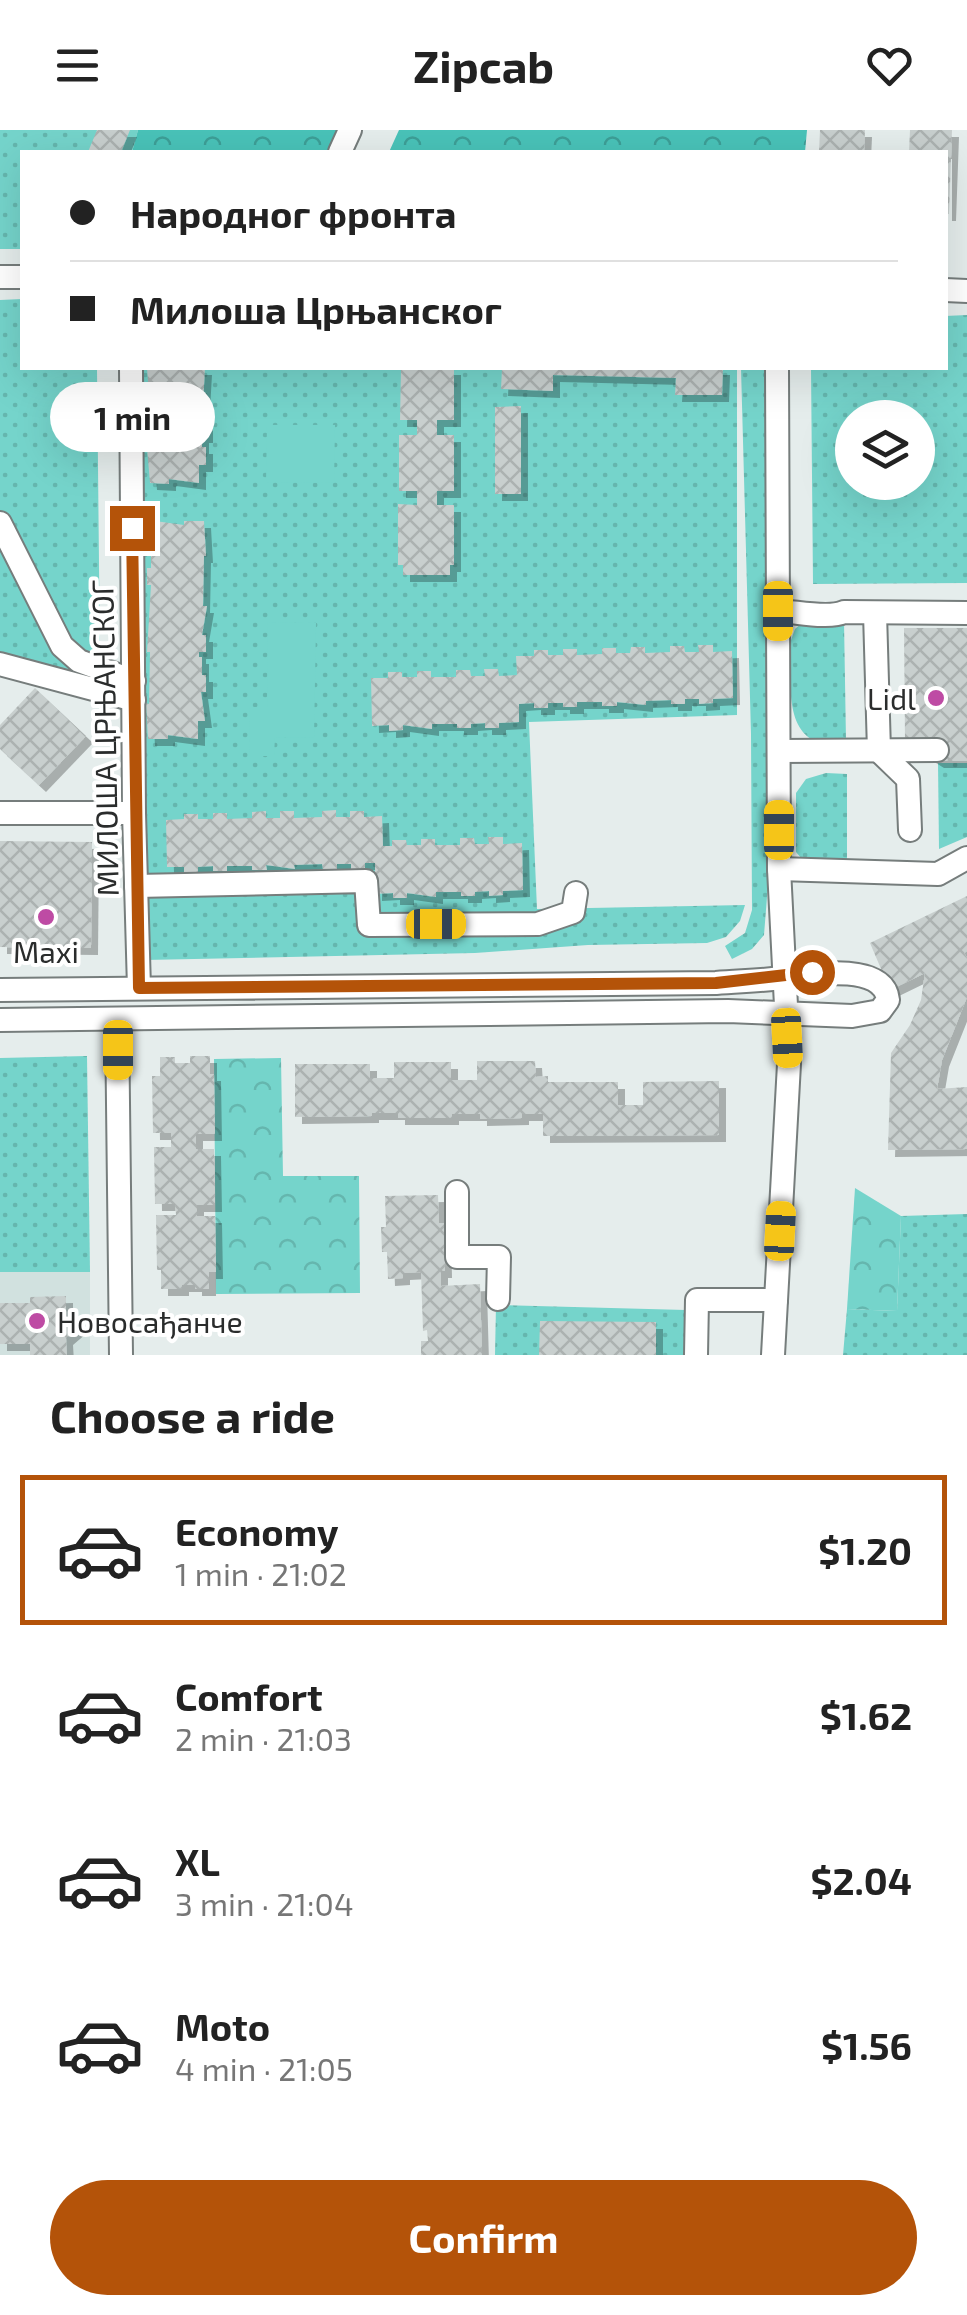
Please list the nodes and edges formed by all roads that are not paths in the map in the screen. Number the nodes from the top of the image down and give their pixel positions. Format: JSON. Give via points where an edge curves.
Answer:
{"nodes":[{"id":1,"x":131,"y":370,"type":"edge"},
{"id":2,"x":776,"y":370,"type":"edge"},
{"id":3,"x":0,"y":523,"type":"edge"},
{"id":4,"x":778,"y":611,"type":"junction"},
{"id":5,"x":875,"y":612,"type":"junction"},
{"id":6,"x":951,"y":619,"type":"edge"},
{"id":7,"x":0,"y":664,"type":"edge"},
{"id":8,"x":134,"y":691,"type":"junction"},
{"id":9,"x":937,"y":750,"type":"dead end"},
{"id":10,"x":879,"y":751,"type":"junction"},
{"id":11,"x":780,"y":752,"type":"junction"},
{"id":12,"x":0,"y":813,"type":"edge"},
{"id":13,"x":134,"y":813,"type":"junction"},
{"id":14,"x":910,"y":830,"type":"dead end"},
{"id":15,"x":967,"y":858,"type":"edge"},
{"id":16,"x":779,"y":870,"type":"junction"},
{"id":17,"x":136,"y":886,"type":"junction"},
{"id":18,"x":576,"y":893,"type":"dead end"},
{"id":19,"x":783,"y":978,"type":"junction"},
{"id":20,"x":139,"y":988,"type":"junction"},
{"id":21,"x":0,"y":990,"type":"edge"},
{"id":22,"x":785,"y":1012,"type":"junction"},
{"id":23,"x":117,"y":1018,"type":"junction"},
{"id":24,"x":0,"y":1020,"type":"edge"},
{"id":25,"x":457,"y":1192,"type":"dead end"},
{"id":26,"x":498,"y":1299,"type":"dead end"},
{"id":27,"x":776,"y":1300,"type":"junction"},
{"id":28,"x":121,"y":1355,"type":"edge"},
{"id":29,"x":696,"y":1355,"type":"edge"},
{"id":30,"x":773,"y":1355,"type":"edge"}],
"edges":[{"from":1,"to":8,"type":"street","name":"МИЛОША ЦРЊАНСКОГ"},
{"from":2,"to":4,"type":"street"},
{"from":3,"to":8,"type":"street","via":[[62,646]]},
{"from":4,"to":5,"type":"street"},
{"from":4,"to":11,"type":"street"},
{"from":5,"to":6,"type":"street"},
{"from":5,"to":10,"type":"street"},
{"from":7,"to":8,"type":"street"},
{"from":8,"to":13,"type":"street","name":"МИЛОША ЦРЊАНСКОГ"},
{"from":9,"to":10,"type":"street"},
{"from":10,"to":11,"type":"street"},
{"from":10,"to":14,"type":"street","via":[[908,779]]},
{"from":11,"to":16,"type":"street"},
{"from":12,"to":13,"type":"street"},
{"from":13,"to":17,"type":"street","name":"МИЛОША ЦРЊАНСКОГ"},
{"from":15,"to":16,"type":"street","via":[[938,874]]},
{"from":16,"to":19,"type":"street"},
{"from":17,"to":18,"type":"street","via":[[366,881],[367,925],[538,924],[573,912]]},
{"from":17,"to":20,"type":"street","name":"МИЛОША ЦРЊАНСКОГ"},
{"from":19,"to":20,"type":"street"},
{"from":19,"to":22,"type":"street"},
{"from":19,"to":22,"type":"street","via":[[854,975],[888,992],[880,1011]]},
{"from":20,"to":21,"type":"street"},
{"from":22,"to":23,"type":"street"},
{"from":22,"to":27,"type":"street"},
{"from":23,"to":24,"type":"street"},
{"from":23,"to":28,"type":"street"},
{"from":25,"to":26,"type":"street","via":[[458,1257],[499,1257]]},
{"from":27,"to":29,"type":"street","via":[[697,1300]]},
{"from":27,"to":30,"type":"street"}]}
